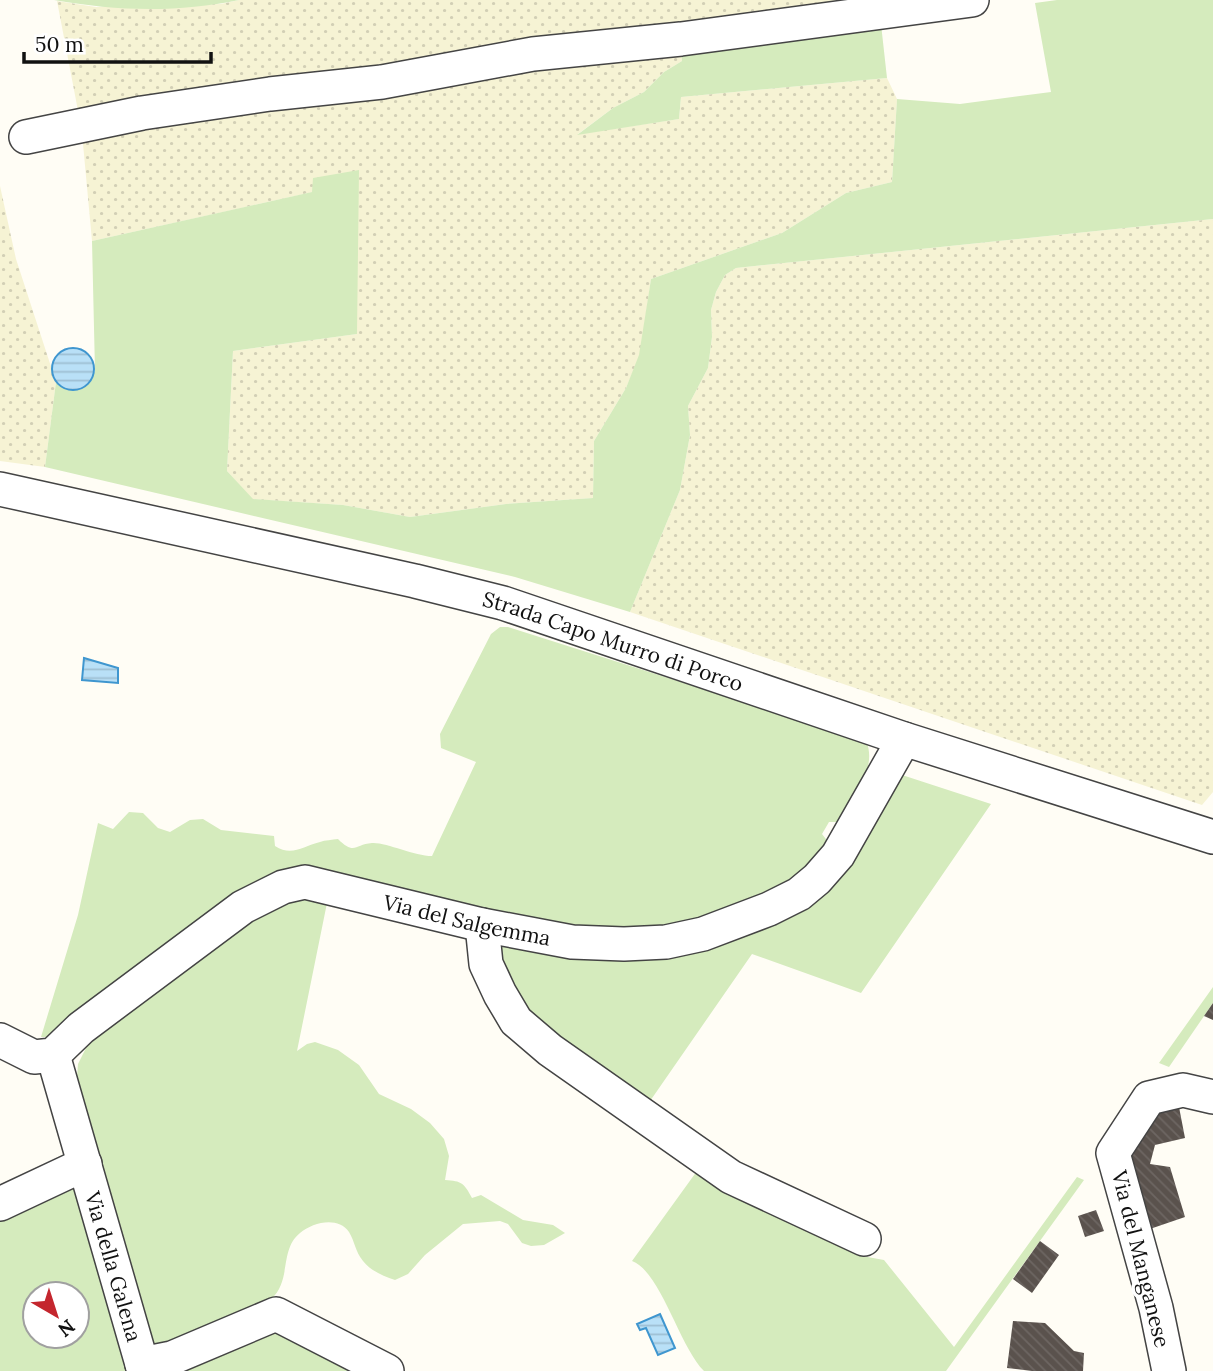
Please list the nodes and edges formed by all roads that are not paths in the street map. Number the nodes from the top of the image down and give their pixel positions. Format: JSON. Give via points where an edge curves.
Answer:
{"nodes":[{"id":1,"x":972,"y":0,"type":"edge"},
{"id":2,"x":26,"y":137,"type":"dead end"},
{"id":3,"x":0,"y":489,"type":"edge"},
{"id":4,"x":904,"y":739,"type":"junction"},
{"id":5,"x":1213,"y":837,"type":"edge"},
{"id":6,"x":482,"y":925,"type":"junction"},
{"id":7,"x":0,"y":1040,"type":"edge"},
{"id":8,"x":53,"y":1055,"type":"junction"},
{"id":9,"x":1213,"y":1097,"type":"edge"},
{"id":10,"x":85,"y":1164,"type":"junction"},
{"id":11,"x":0,"y":1204,"type":"edge"},
{"id":12,"x":864,"y":1239,"type":"dead end"},
{"id":13,"x":143,"y":1367,"type":"edge"},
{"id":14,"x":387,"y":1371,"type":"edge"},
{"id":15,"x":1169,"y":1371,"type":"edge"}],
"edges":[{"from":1,"to":2,"type":"street","via":[[533,54],[382,82],[142,113]]},
{"from":3,"to":4,"type":"street","name":"Strada Capo Murro di Porco","via":[[503,603]]},
{"from":4,"to":5,"type":"street","name":"Strada Capo Murro di Porco"},
{"from":4,"to":6,"type":"street","name":"Via del Salgemma","via":[[838,855],[808,887],[769,909],[703,934],[666,942],[572,942]]},
{"from":6,"to":8,"type":"street","name":"Via del Salgemma","via":[[305,882],[283,887],[243,907],[81,1028]]},
{"from":6,"to":12,"type":"street","via":[[485,964],[500,994],[516,1021],[550,1050],[731,1177]]},
{"from":7,"to":8,"type":"street","via":[[34,1057]]},
{"from":8,"to":10,"type":"street","name":"Via della Galena"},
{"from":9,"to":15,"type":"street","name":"Via del Manganese","via":[[1183,1090],[1149,1098],[1113,1153]]},
{"from":10,"to":11,"type":"street","name":"Via della Galena"},
{"from":10,"to":13,"type":"street","name":"Via della Galena"},
{"from":13,"to":14,"type":"street","via":[[275,1314]]}]}
